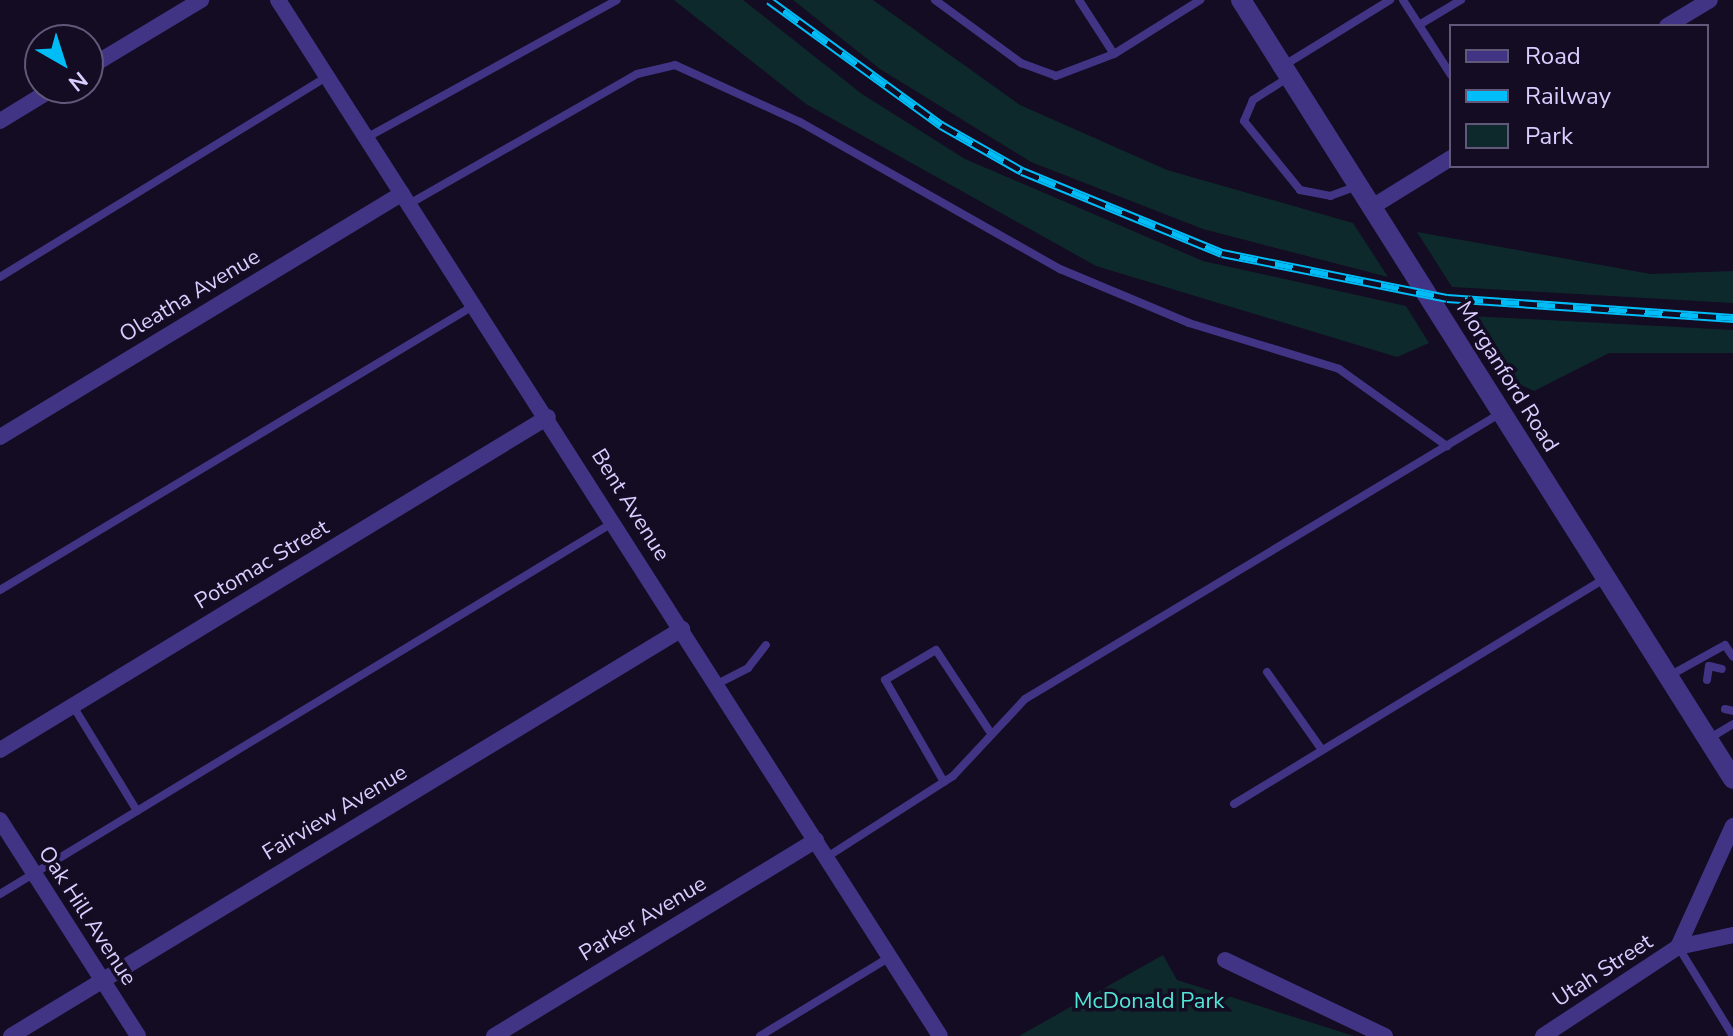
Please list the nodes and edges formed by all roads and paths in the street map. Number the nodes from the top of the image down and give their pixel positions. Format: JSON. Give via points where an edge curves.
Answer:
{"nodes":[{"id":1,"x":201,"y":0,"type":"edge"},
{"id":2,"x":278,"y":0,"type":"edge"},
{"id":3,"x":617,"y":0,"type":"edge"},
{"id":4,"x":935,"y":0,"type":"edge"},
{"id":5,"x":1079,"y":0,"type":"edge"},
{"id":6,"x":1200,"y":0,"type":"edge"},
{"id":7,"x":1241,"y":0,"type":"edge"},
{"id":8,"x":1390,"y":0,"type":"edge"},
{"id":9,"x":1403,"y":0,"type":"edge"},
{"id":10,"x":1461,"y":0,"type":"edge"},
{"id":11,"x":1710,"y":0,"type":"edge"},
{"id":12,"x":1670,"y":24,"type":"edge"},
{"id":13,"x":1419,"y":25,"type":"junction"},
{"id":14,"x":1114,"y":54,"type":"junction"},
{"id":15,"x":104,"y":58,"type":"edge"},
{"id":16,"x":1286,"y":72,"type":"junction"},
{"id":17,"x":1449,"y":72,"type":"edge"},
{"id":18,"x":327,"y":77,"type":"junction"},
{"id":19,"x":28,"y":104,"type":"edge"},
{"id":20,"x":0,"y":121,"type":"edge"},
{"id":21,"x":366,"y":138,"type":"junction"},
{"id":22,"x":1449,"y":159,"type":"edge"},
{"id":23,"x":1359,"y":186,"type":"junction"},
{"id":24,"x":406,"y":199,"type":"junction"},
{"id":25,"x":1372,"y":207,"type":"junction"},
{"id":26,"x":0,"y":277,"type":"edge"},
{"id":27,"x":478,"y":303,"type":"junction"},
{"id":28,"x":1502,"y":412,"type":"junction"},
{"id":29,"x":548,"y":417,"type":"junction"},
{"id":30,"x":0,"y":437,"type":"edge"},
{"id":31,"x":1447,"y":446,"type":"junction"},
{"id":32,"x":615,"y":522,"type":"junction"},
{"id":33,"x":1606,"y":578,"type":"junction"},
{"id":34,"x":0,"y":590,"type":"edge"},
{"id":35,"x":682,"y":629,"type":"junction"},
{"id":36,"x":766,"y":645,"type":"dead end"},
{"id":37,"x":1704,"y":657,"type":"junction"},
{"id":38,"x":1733,"y":657,"type":"edge"},
{"id":39,"x":1709,"y":666,"type":"junction"},
{"id":40,"x":1722,"y":669,"type":"dead end"},
{"id":41,"x":1267,"y":672,"type":"dead end"},
{"id":42,"x":1669,"y":677,"type":"junction"},
{"id":43,"x":1707,"y":680,"type":"dead end"},
{"id":44,"x":717,"y":684,"type":"junction"},
{"id":45,"x":73,"y":706,"type":"junction"},
{"id":46,"x":1733,"y":724,"type":"edge"},
{"id":47,"x":990,"y":732,"type":"junction"},
{"id":48,"x":1708,"y":739,"type":"junction"},
{"id":49,"x":0,"y":750,"type":"edge"},
{"id":50,"x":1322,"y":750,"type":"junction"},
{"id":51,"x":1733,"y":779,"type":"edge"},
{"id":52,"x":944,"y":782,"type":"junction"},
{"id":53,"x":1234,"y":804,"type":"dead end"},
{"id":54,"x":137,"y":811,"type":"junction"},
{"id":55,"x":0,"y":820,"type":"edge"},
{"id":56,"x":1733,"y":826,"type":"edge"},
{"id":57,"x":816,"y":840,"type":"junction"},
{"id":58,"x":827,"y":857,"type":"junction"},
{"id":59,"x":33,"y":874,"type":"junction"},
{"id":60,"x":0,"y":894,"type":"edge"},
{"id":61,"x":1733,"y":935,"type":"edge"},
{"id":62,"x":1678,"y":947,"type":"junction"},
{"id":63,"x":890,"y":956,"type":"junction"},
{"id":64,"x":1225,"y":960,"type":"dead end"},
{"id":65,"x":102,"y":980,"type":"junction"},
{"id":66,"x":11,"y":1036,"type":"edge"},
{"id":67,"x":138,"y":1036,"type":"edge"},
{"id":68,"x":494,"y":1036,"type":"edge"},
{"id":69,"x":760,"y":1036,"type":"edge"},
{"id":70,"x":940,"y":1036,"type":"edge"},
{"id":71,"x":1385,"y":1036,"type":"edge"},
{"id":72,"x":1543,"y":1036,"type":"edge"},
{"id":73,"x":1733,"y":1036,"type":"edge"}],
"edges":[{"from":1,"to":15,"type":"street"},
{"from":2,"to":18,"type":"street","name":"Bent Avenue"},
{"from":3,"to":21,"type":"lane"},
{"from":4,"to":14,"type":"lane","via":[[1021,63],[1056,76]]},
{"from":5,"to":14,"type":"lane"},
{"from":6,"to":14,"type":"lane"},
{"from":7,"to":16,"type":"street","name":"Morganford Road"},
{"from":8,"to":16,"type":"lane"},
{"from":9,"to":13,"type":"lane"},
{"from":10,"to":13,"type":"lane"},
{"from":11,"to":12,"type":"street"},
{"from":13,"to":17,"type":"lane"},
{"from":16,"to":23,"type":"street","name":"Morganford Road"},
{"from":16,"to":23,"type":"lane","via":[[1253,100],[1244,121],[1300,190],[1330,196]]},
{"from":18,"to":21,"type":"street","name":"Bent Avenue"},
{"from":18,"to":26,"type":"lane"},
{"from":19,"to":20,"type":"street"},
{"from":21,"to":24,"type":"street","name":"Bent Avenue"},
{"from":22,"to":25,"type":"street"},
{"from":23,"to":25,"type":"street","name":"Morganford Road"},
{"from":24,"to":27,"type":"street","name":"Bent Avenue"},
{"from":24,"to":30,"type":"street","name":"Oleatha Avenue"},
{"from":24,"to":31,"type":"lane","via":[[637,74],[675,65],[800,122],[1060,269],[1189,323],[1339,369]]},
{"from":25,"to":28,"type":"street","name":"Morganford Road"},
{"from":27,"to":29,"type":"street","name":"Bent Avenue"},
{"from":27,"to":34,"type":"lane"},
{"from":28,"to":31,"type":"lane"},
{"from":28,"to":33,"type":"street","name":"Morganford Road"},
{"from":29,"to":32,"type":"street","name":"Bent Avenue"},
{"from":29,"to":45,"type":"street","name":"Potomac Street"},
{"from":31,"to":47,"type":"lane","via":[[1025,699]]},
{"from":32,"to":35,"type":"street","name":"Bent Avenue"},
{"from":32,"to":54,"type":"lane"},
{"from":33,"to":42,"type":"street","name":"Morganford Road"},
{"from":33,"to":50,"type":"lane"},
{"from":35,"to":44,"type":"street","name":"Bent Avenue"},
{"from":35,"to":65,"type":"street","name":"Fairview Avenue"},
{"from":36,"to":44,"type":"lane","via":[[748,668]]},
{"from":37,"to":38,"type":"lane","via":[[1725,645]]},
{"from":37,"to":39,"type":"lane"},
{"from":37,"to":42,"type":"lane"},
{"from":39,"to":40,"type":"lane"},
{"from":39,"to":43,"type":"lane"},
{"from":41,"to":50,"type":"lane"},
{"from":42,"to":48,"type":"street","name":"Morganford Road"},
{"from":44,"to":57,"type":"street","name":"Bent Avenue"},
{"from":45,"to":49,"type":"street","name":"Potomac Street"},
{"from":45,"to":54,"type":"lane"},
{"from":46,"to":48,"type":"lane"},
{"from":47,"to":52,"type":"lane"},
{"from":47,"to":52,"type":"lane","via":[[936,650],[885,680]]},
{"from":48,"to":51,"type":"street","name":"Morganford Road"},
{"from":50,"to":53,"type":"lane"},
{"from":52,"to":58,"type":"lane"},
{"from":54,"to":59,"type":"lane"},
{"from":55,"to":59,"type":"street","name":"Oak Hill Avenue"},
{"from":56,"to":62,"type":"street"},
{"from":57,"to":58,"type":"street","name":"Bent Avenue"},
{"from":57,"to":68,"type":"street","name":"Parker Avenue"},
{"from":58,"to":63,"type":"street","name":"Bent Avenue"},
{"from":59,"to":60,"type":"lane"},
{"from":59,"to":65,"type":"street","name":"Oak Hill Avenue"},
{"from":61,"to":62,"type":"street","name":"Utah Street"},
{"from":62,"to":72,"type":"street","name":"Utah Street"},
{"from":62,"to":73,"type":"lane"},
{"from":63,"to":69,"type":"lane"},
{"from":63,"to":70,"type":"street","name":"Bent Avenue"},
{"from":64,"to":71,"type":"street"},
{"from":65,"to":66,"type":"street","name":"Fairview Avenue"},
{"from":65,"to":67,"type":"street","name":"Oak Hill Avenue"}]}
